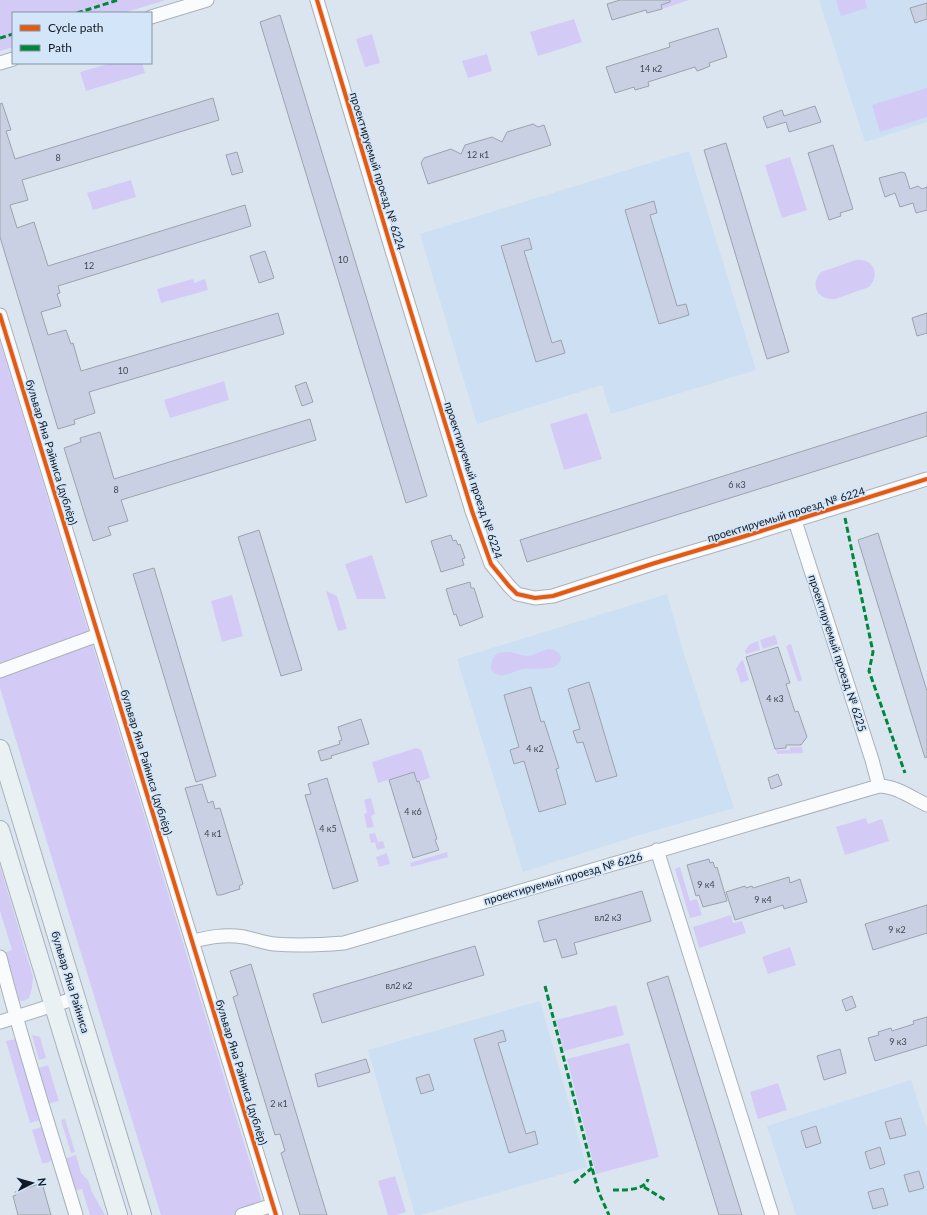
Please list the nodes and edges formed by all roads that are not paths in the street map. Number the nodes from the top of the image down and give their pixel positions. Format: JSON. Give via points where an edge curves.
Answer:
{"nodes":[{"id":1,"x":207,"y":0,"type":"edge"},
{"id":2,"x":317,"y":0,"type":"edge"},
{"id":3,"x":152,"y":17,"type":"edge"},
{"id":4,"x":12,"y":59,"type":"edge"},
{"id":5,"x":0,"y":63,"type":"edge"},
{"id":6,"x":0,"y":315,"type":"edge"},
{"id":7,"x":927,"y":480,"type":"edge"},
{"id":8,"x":795,"y":521,"type":"junction"},
{"id":9,"x":98,"y":635,"type":"junction"},
{"id":10,"x":0,"y":671,"type":"edge"},
{"id":11,"x":0,"y":749,"type":"edge"},
{"id":12,"x":879,"y":786,"type":"junction"},
{"id":13,"x":927,"y":805,"type":"edge"},
{"id":14,"x":0,"y":830,"type":"edge"},
{"id":15,"x":657,"y":850,"type":"junction"},
{"id":16,"x":192,"y":941,"type":"junction"},
{"id":17,"x":0,"y":957,"type":"edge"},
{"id":18,"x":76,"y":998,"type":"junction"},
{"id":19,"x":54,"y":1005,"type":"junction"},
{"id":20,"x":15,"y":1017,"type":"junction"},
{"id":21,"x":0,"y":1022,"type":"edge"},
{"id":22,"x":275,"y":1210,"type":"edge"},
{"id":23,"x":76,"y":1215,"type":"edge"},
{"id":24,"x":118,"y":1215,"type":"edge"},
{"id":25,"x":142,"y":1215,"type":"edge"},
{"id":26,"x":242,"y":1215,"type":"edge"},
{"id":27,"x":772,"y":1215,"type":"edge"}],
"edges":[{"from":1,"to":3,"type":"street"},
{"from":2,"to":8,"type":"street","name":"проектируемый проезд № 6224","via":[[472,511],[491,564],[509,586],[517,594],[535,598],[553,596]]},
{"from":4,"to":5,"type":"street"},
{"from":6,"to":9,"type":"street","name":"бульвар Яна Райниса (дублёр)"},
{"from":7,"to":8,"type":"street","name":"проектируемый проезд № 6224"},
{"from":8,"to":12,"type":"street","name":"проектируемый проезд № 6225"},
{"from":9,"to":10,"type":"street"},
{"from":9,"to":16,"type":"street","name":"бульвар Яна Райниса (дублёр)"},
{"from":11,"to":18,"type":"main road","name":"бульвар Яна Райниса"},
{"from":12,"to":13,"type":"street","via":[[894,789]]},
{"from":12,"to":15,"type":"street","name":"проектируемый проезд № 6226"},
{"from":14,"to":19,"type":"main road","name":"бульвар Яна Райниса"},
{"from":15,"to":16,"type":"street","name":"проектируемый проезд № 6226","via":[[344,943],[311,946],[272,944],[229,936],[214,936]]},
{"from":15,"to":27,"type":"street"},
{"from":16,"to":22,"type":"street","name":"бульвар Яна Райниса (дублёр)"},
{"from":17,"to":20,"type":"street"},
{"from":18,"to":19,"type":"street"},
{"from":18,"to":25,"type":"main road","name":"бульвар Яна Райниса"},
{"from":19,"to":20,"type":"street"},
{"from":19,"to":24,"type":"main road","name":"бульвар Яна Райниса"},
{"from":20,"to":21,"type":"street"},
{"from":20,"to":23,"type":"street"},
{"from":22,"to":26,"type":"street"}]}
